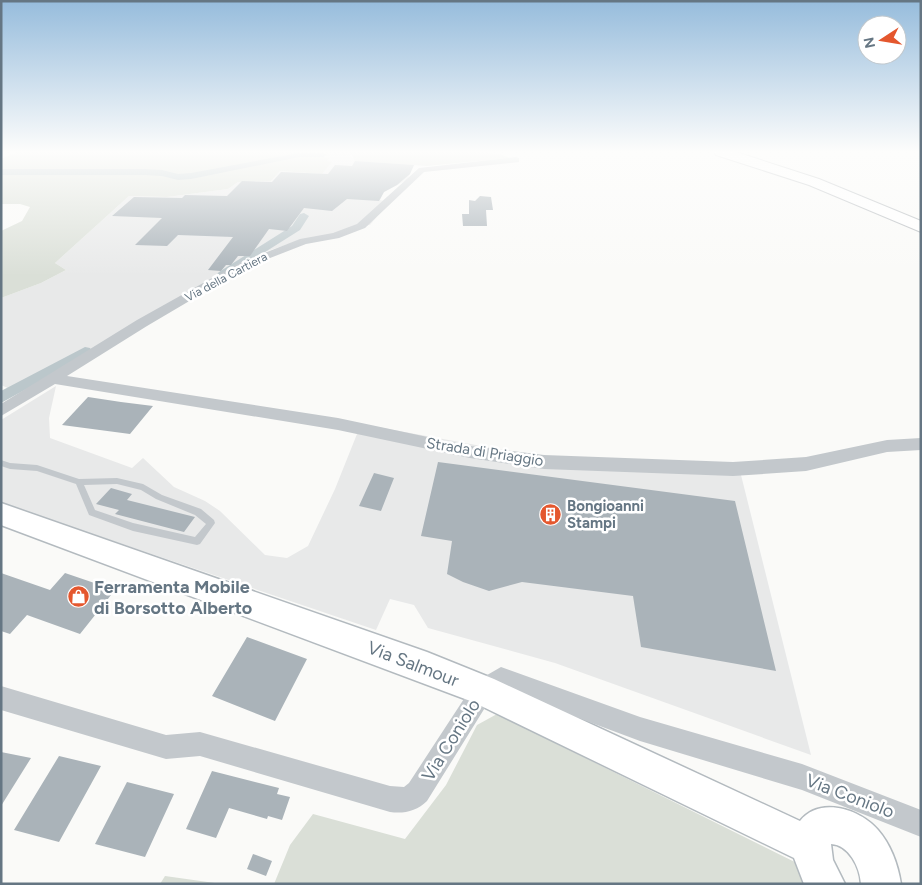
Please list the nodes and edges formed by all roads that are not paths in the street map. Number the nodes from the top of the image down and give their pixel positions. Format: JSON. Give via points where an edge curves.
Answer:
{"nodes":[{"id":1,"x":395,"y":193,"type":"edge"},
{"id":2,"x":843,"y":193,"type":"edge"},
{"id":3,"x":921,"y":227,"type":"edge"},
{"id":4,"x":53,"y":379,"type":"junction"},
{"id":5,"x":1,"y":411,"type":"edge"},
{"id":6,"x":921,"y":444,"type":"edge"},
{"id":7,"x":1,"y":462,"type":"edge"},
{"id":8,"x":79,"y":482,"type":"junction"},
{"id":9,"x":1,"y":514,"type":"edge"},
{"id":10,"x":483,"y":690,"type":"junction"},
{"id":11,"x":1,"y":698,"type":"edge"},
{"id":12,"x":921,"y":824,"type":"edge"},
{"id":13,"x":811,"y":846,"type":"junction"},
{"id":14,"x":884,"y":882,"type":"edge"},
{"id":15,"x":825,"y":884,"type":"edge"}],
"edges":[{"from":1,"to":4,"type":"street","name":"Via della Cartiera","via":[[361,226],[335,236],[304,241],[243,265]]},
{"from":2,"to":3,"type":"highway"},
{"from":4,"to":5,"type":"street","name":"Via della Cartiera"},
{"from":4,"to":6,"type":"street","name":"Strada di Priaggio","via":[[338,424],[470,452],[544,462],[733,469],[806,464],[887,446]]},
{"from":7,"to":8,"type":"lane","via":[[37,468]]},
{"from":8,"to":8,"type":"lane","via":[[117,482],[143,487],[198,512],[210,523],[197,541],[133,527],[92,512]]},
{"from":9,"to":10,"type":"main road","name":"Via Salmour"},
{"from":10,"to":11,"type":"street","name":"Via Coniolo","via":[[418,792],[403,801],[200,744],[166,747]]},
{"from":10,"to":12,"type":"street","name":"Via Coniolo","via":[[501,678],[640,729],[802,777]]},
{"from":10,"to":13,"type":"main road","name":"Via Salmour"},
{"from":13,"to":14,"type":"main road","via":[[819,828],[828,825],[850,831],[870,852]]},
{"from":13,"to":15,"type":"main road","via":[[812,858]]}]}
